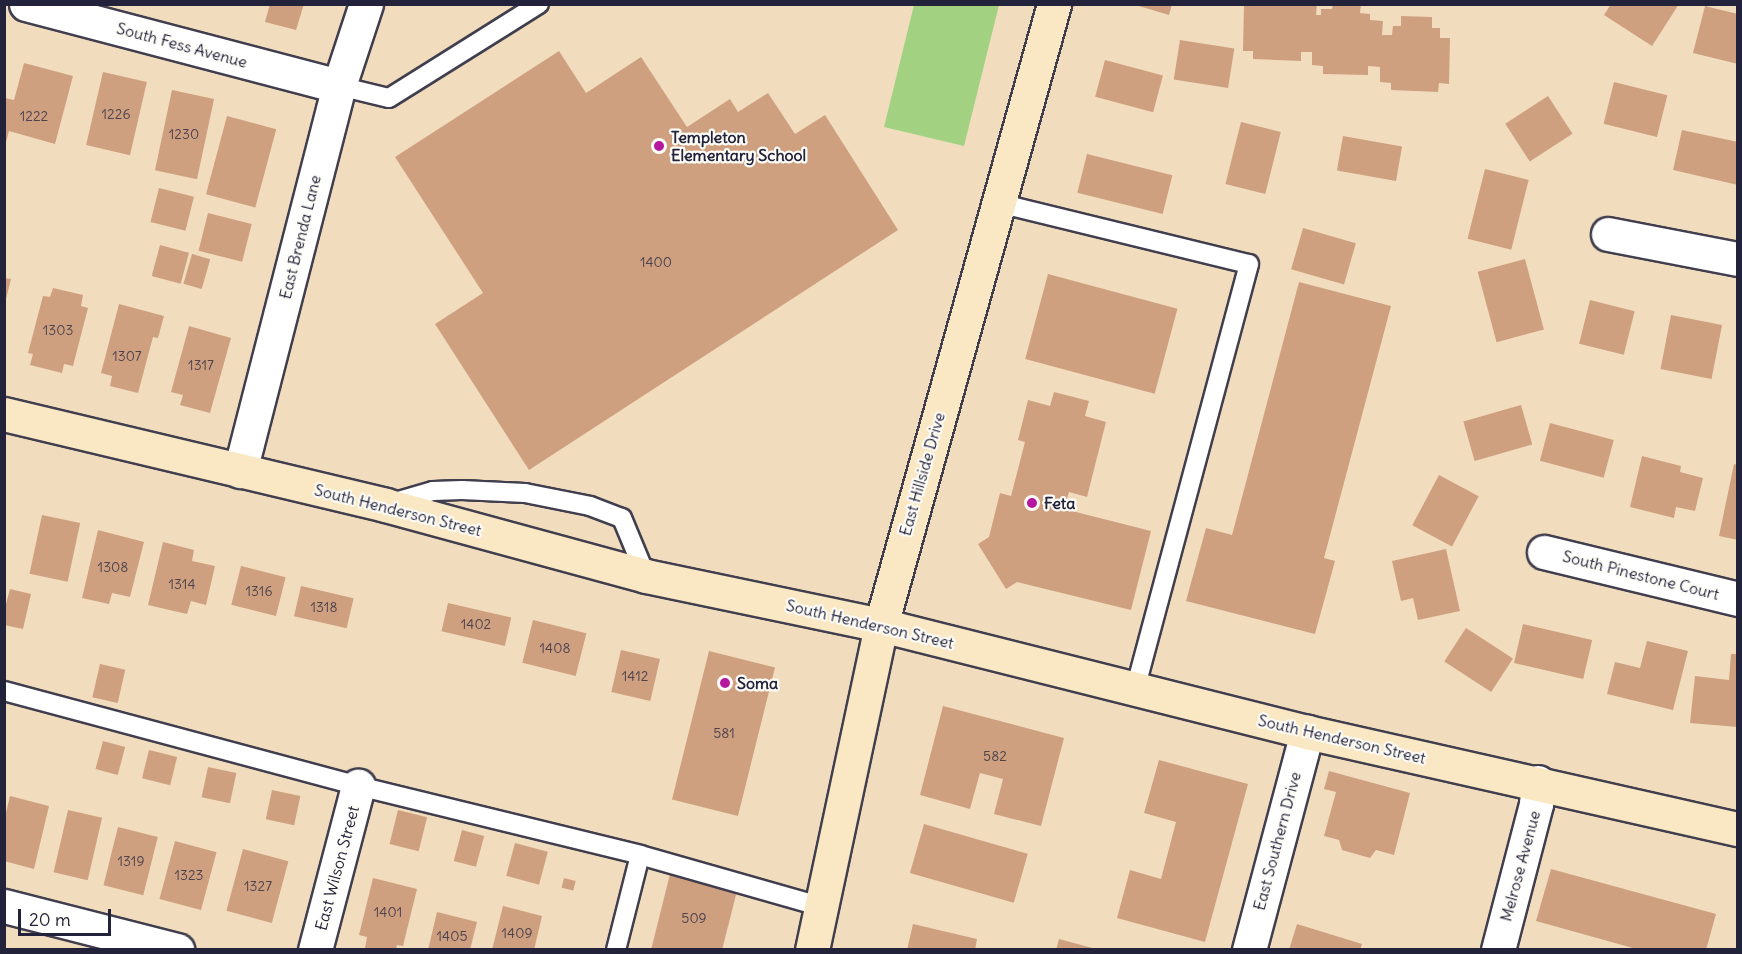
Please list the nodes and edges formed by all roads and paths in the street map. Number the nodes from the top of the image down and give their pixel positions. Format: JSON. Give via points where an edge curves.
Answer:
{"nodes":[{"id":1,"x":26,"y":4,"type":"edge"},
{"id":2,"x":366,"y":4,"type":"edge"},
{"id":3,"x":539,"y":4,"type":"edge"},
{"id":4,"x":1054,"y":4,"type":"edge"},
{"id":5,"x":339,"y":86,"type":"junction"},
{"id":6,"x":998,"y":203,"type":"junction"},
{"id":7,"x":1608,"y":234,"type":"dead end"},
{"id":8,"x":1737,"y":259,"type":"edge"},
{"id":9,"x":4,"y":414,"type":"edge"},
{"id":10,"x":240,"y":471,"type":"junction"},
{"id":11,"x":385,"y":505,"type":"junction"},
{"id":12,"x":1544,"y":552,"type":"dead end"},
{"id":13,"x":646,"y":576,"type":"junction"},
{"id":14,"x":1737,"y":599,"type":"edge"},
{"id":15,"x":881,"y":624,"type":"junction"},
{"id":16,"x":1135,"y":688,"type":"junction"},
{"id":17,"x":4,"y":691,"type":"edge"},
{"id":18,"x":1307,"y":732,"type":"junction"},
{"id":19,"x":1538,"y":782,"type":"junction"},
{"id":20,"x":358,"y":786,"type":"junction"},
{"id":21,"x":1737,"y":829,"type":"edge"},
{"id":22,"x":640,"y":855,"type":"junction"},
{"id":23,"x":4,"y":906,"type":"edge"},
{"id":24,"x":822,"y":907,"type":"junction"},
{"id":25,"x":177,"y":950,"type":"edge"},
{"id":26,"x":315,"y":950,"type":"edge"},
{"id":27,"x":615,"y":950,"type":"edge"},
{"id":28,"x":812,"y":950,"type":"edge"},
{"id":29,"x":1249,"y":950,"type":"edge"},
{"id":30,"x":1498,"y":950,"type":"edge"}],
"edges":[{"from":1,"to":5,"type":"street","name":"South Fess Avenue"},
{"from":2,"to":5,"type":"street","name":"East Brenda Lane"},
{"from":3,"to":5,"type":"lane","via":[[389,98]]},
{"from":4,"to":6,"type":"street","name":"East Hillside Drive"},
{"from":5,"to":10,"type":"street","name":"East Brenda Lane"},
{"from":6,"to":15,"type":"street","name":"East Hillside Drive"},
{"from":6,"to":16,"type":"lane","via":[[1249,264]]},
{"from":7,"to":8,"type":"street"},
{"from":9,"to":10,"type":"street","name":"South Henderson Street"},
{"from":10,"to":11,"type":"street","name":"South Henderson Street"},
{"from":11,"to":13,"type":"street","name":"South Henderson Street"},
{"from":11,"to":13,"type":"lane","via":[[433,491],[462,490],[525,493],[590,506],[622,518]]},
{"from":12,"to":14,"type":"street","name":"South Pinestone Court"},
{"from":13,"to":15,"type":"street","name":"South Henderson Street"},
{"from":15,"to":16,"type":"street","name":"South Henderson Street"},
{"from":15,"to":24,"type":"street","name":"East Hillside Drive"},
{"from":16,"to":18,"type":"street","name":"South Henderson Street"},
{"from":17,"to":20,"type":"lane"},
{"from":18,"to":19,"type":"street","name":"South Henderson Street"},
{"from":18,"to":29,"type":"street","name":"East Southern Drive"},
{"from":19,"to":21,"type":"street","name":"South Henderson Street"},
{"from":19,"to":30,"type":"street","name":"Melrose Avenue","via":[[1536,804]]},
{"from":20,"to":22,"type":"lane"},
{"from":20,"to":26,"type":"street","name":"East Wilson Street"},
{"from":22,"to":24,"type":"lane"},
{"from":22,"to":27,"type":"lane"},
{"from":23,"to":25,"type":"street"},
{"from":24,"to":28,"type":"street","name":"East Hillside Drive"}]}
